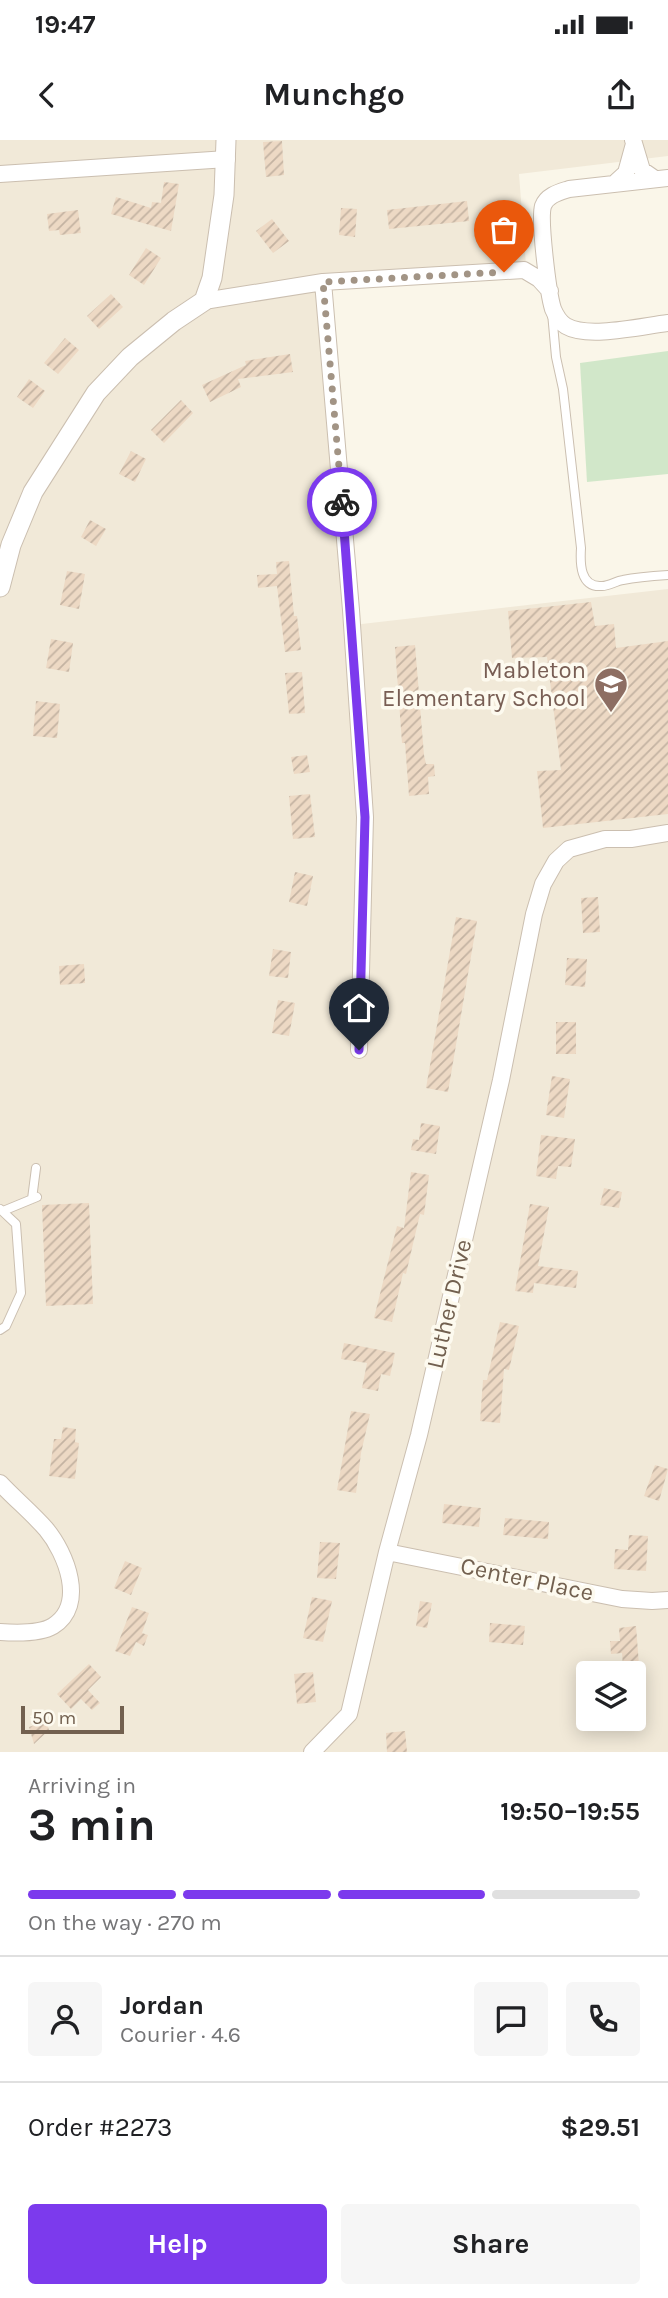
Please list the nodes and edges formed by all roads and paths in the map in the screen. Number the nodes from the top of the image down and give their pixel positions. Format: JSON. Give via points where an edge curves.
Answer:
{"nodes":[{"id":1,"x":634,"y":142,"type":"edge"},
{"id":2,"x":226,"y":149,"type":"edge"},
{"id":3,"x":0,"y":174,"type":"edge"},
{"id":4,"x":661,"y":178,"type":"edge"},
{"id":5,"x":614,"y":184,"type":"junction"},
{"id":6,"x":544,"y":241,"type":"junction"},
{"id":7,"x":524,"y":270,"type":"junction"},
{"id":8,"x":323,"y":282,"type":"junction"},
{"id":9,"x":552,"y":299,"type":"junction"},
{"id":10,"x":204,"y":301,"type":"junction"},
{"id":11,"x":668,"y":323,"type":"edge"},
{"id":12,"x":668,"y":575,"type":"edge"},
{"id":13,"x":0,"y":587,"type":"edge"},
{"id":14,"x":668,"y":833,"type":"edge"},
{"id":15,"x":359,"y":1050,"type":"dead end"},
{"id":16,"x":36,"y":1168,"type":"dead end"},
{"id":17,"x":1,"y":1210,"type":"edge"},
{"id":18,"x":0,"y":1330,"type":"edge"},
{"id":19,"x":0,"y":1483,"type":"edge"},
{"id":20,"x":387,"y":1552,"type":"junction"},
{"id":21,"x":668,"y":1600,"type":"edge"},
{"id":22,"x":0,"y":1632,"type":"edge"},
{"id":23,"x":312,"y":1752,"type":"edge"}],
"edges":[{"from":1,"to":4,"type":"street","via":[[642,170]]},
{"from":1,"to":5,"type":"street","via":[[626,173]]},
{"from":2,"to":3,"type":"street"},
{"from":2,"to":10,"type":"street","via":[[215,259]]},
{"from":4,"to":5,"type":"street"},
{"from":5,"to":6,"type":"street","via":[[554,194],[544,204]]},
{"from":6,"to":7,"type":"street"},
{"from":6,"to":9,"type":"street"},
{"from":7,"to":8,"type":"street"},
{"from":7,"to":9,"type":"street","via":[[539,279]]},
{"from":8,"to":10,"type":"street"},
{"from":8,"to":15,"type":"street","via":[[365,817]]},
{"from":9,"to":11,"type":"street","via":[[559,320],[576,331]]},
{"from":9,"to":12,"type":"lane","via":[[580,569],[594,585],[602,586]]},
{"from":10,"to":13,"type":"street","via":[[130,357],[96,393],[33,492]]},
{"from":14,"to":20,"type":"street","name":"Luther Drive","via":[[605,839],[569,849],[543,884],[419,1435]]},
{"from":16,"to":17,"type":"lane","via":[[34,1198]]},
{"from":17,"to":18,"type":"lane","via":[[16,1224],[21,1293]]},
{"from":19,"to":22,"type":"street","via":[[47,1530],[63,1555],[72,1590],[67,1611],[53,1626],[21,1634]]},
{"from":20,"to":21,"type":"street","name":"Center Place","via":[[622,1599]]},
{"from":20,"to":23,"type":"street","name":"Luther Drive","via":[[349,1714]]}]}
